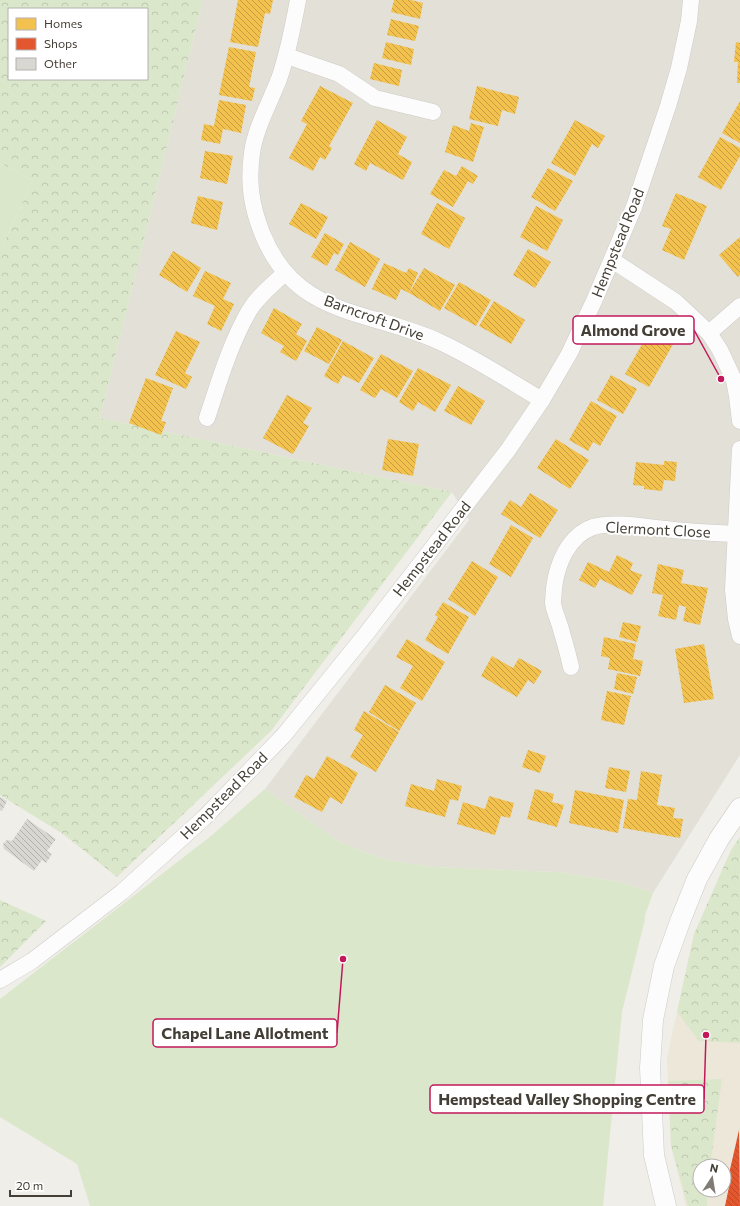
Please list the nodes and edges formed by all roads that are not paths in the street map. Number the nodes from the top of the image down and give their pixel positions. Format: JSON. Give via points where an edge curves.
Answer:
{"nodes":[{"id":1,"x":298,"y":0,"type":"edge"},
{"id":2,"x":691,"y":0,"type":"edge"},
{"id":3,"x":287,"y":56,"type":"junction"},
{"id":4,"x":433,"y":112,"type":"dead end"},
{"id":5,"x":612,"y":260,"type":"junction"},
{"id":6,"x":285,"y":273,"type":"junction"},
{"id":7,"x":740,"y":306,"type":"edge"},
{"id":8,"x":709,"y":333,"type":"junction"},
{"id":9,"x":542,"y":400,"type":"junction"},
{"id":10,"x":207,"y":418,"type":"dead end"},
{"id":11,"x":740,"y":421,"type":"edge"},
{"id":12,"x":740,"y":449,"type":"edge"},
{"id":13,"x":736,"y":534,"type":"junction"},
{"id":14,"x":740,"y":636,"type":"edge"},
{"id":15,"x":571,"y":667,"type":"dead end"},
{"id":16,"x":740,"y":808,"type":"edge"},
{"id":17,"x":0,"y":980,"type":"edge"},
{"id":18,"x":666,"y":1206,"type":"edge"}],
"edges":[{"from":1,"to":3,"type":"street","name":"Barncroft Drive"},
{"from":2,"to":5,"type":"street","name":"Hempstead Road","via":[[684,48],[668,106],[634,207]]},
{"from":3,"to":4,"type":"street","via":[[339,74],[375,98]]},
{"from":3,"to":6,"type":"street","name":"Barncroft Drive","via":[[256,135],[249,172],[254,211],[268,248]]},
{"from":5,"to":8,"type":"street","via":[[676,302]]},
{"from":5,"to":9,"type":"street","name":"Hempstead Road","via":[[568,354]]},
{"from":6,"to":9,"type":"street","name":"Barncroft Drive","via":[[310,294],[328,303],[440,342]]},
{"from":6,"to":10,"type":"street","via":[[263,293],[250,311],[235,341]]},
{"from":7,"to":8,"type":"street"},
{"from":8,"to":11,"type":"street","via":[[734,380]]},
{"from":9,"to":17,"type":"street","name":"Hempstead Road","via":[[475,493],[284,735],[204,818],[122,892],[32,961]]},
{"from":12,"to":13,"type":"street"},
{"from":13,"to":14,"type":"street","via":[[733,590]]},
{"from":13,"to":15,"type":"street","name":"Clermont Close","via":[[621,525],[594,527],[582,533],[565,551],[554,590],[553,603]]},
{"from":16,"to":18,"type":"street","via":[[697,879],[664,966],[653,1020],[650,1068],[654,1155]]}]}
